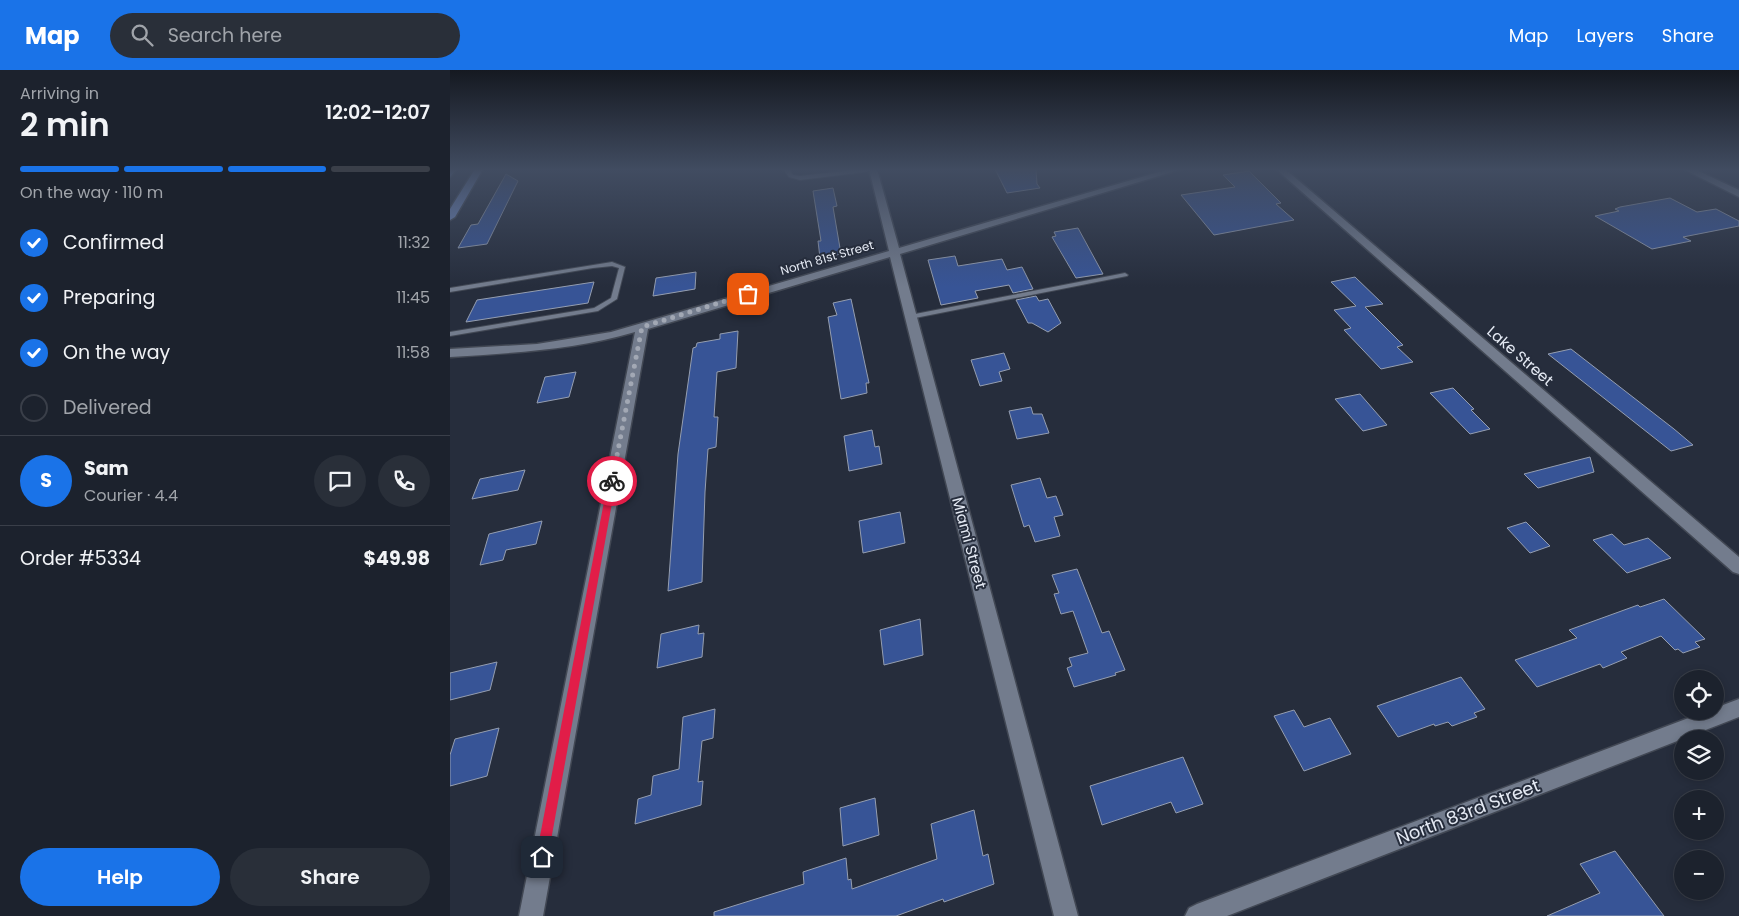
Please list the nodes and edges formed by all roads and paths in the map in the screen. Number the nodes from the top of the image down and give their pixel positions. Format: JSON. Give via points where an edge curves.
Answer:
{"nodes":[{"id":1,"x":883,"y":208,"type":"edge"},
{"id":2,"x":1043,"y":208,"type":"edge"},
{"id":3,"x":1326,"y":208,"type":"edge"},
{"id":4,"x":894,"y":252,"type":"junction"},
{"id":5,"x":1125,"y":275,"type":"dead end"},
{"id":6,"x":450,"y":290,"type":"edge"},
{"id":7,"x":910,"y":317,"type":"junction"},
{"id":8,"x":642,"y":327,"type":"junction"},
{"id":9,"x":450,"y":334,"type":"edge"},
{"id":10,"x":450,"y":354,"type":"edge"},
{"id":11,"x":1739,"y":567,"type":"edge"},
{"id":12,"x":1739,"y":708,"type":"edge"},
{"id":13,"x":531,"y":916,"type":"edge"},
{"id":14,"x":1066,"y":916,"type":"edge"},
{"id":15,"x":1197,"y":916,"type":"edge"}],
"edges":[{"from":1,"to":4,"type":"street","name":"Miami Street"},
{"from":2,"to":4,"type":"street","name":"North 81st Street"},
{"from":3,"to":11,"type":"street","name":"Lake Street"},
{"from":4,"to":7,"type":"street","name":"Miami Street"},
{"from":4,"to":8,"type":"street","name":"North 81st Street"},
{"from":5,"to":7,"type":"lane"},
{"from":6,"to":9,"type":"lane","via":[[593,266],[612,264],[622,267],[614,298],[596,310]]},
{"from":7,"to":14,"type":"street","name":"Miami Street"},
{"from":8,"to":10,"type":"street","name":"North 81st Street","via":[[565,344]]},
{"from":8,"to":13,"type":"street"},
{"from":12,"to":15,"type":"street","name":"North 83rd Street"}]}
